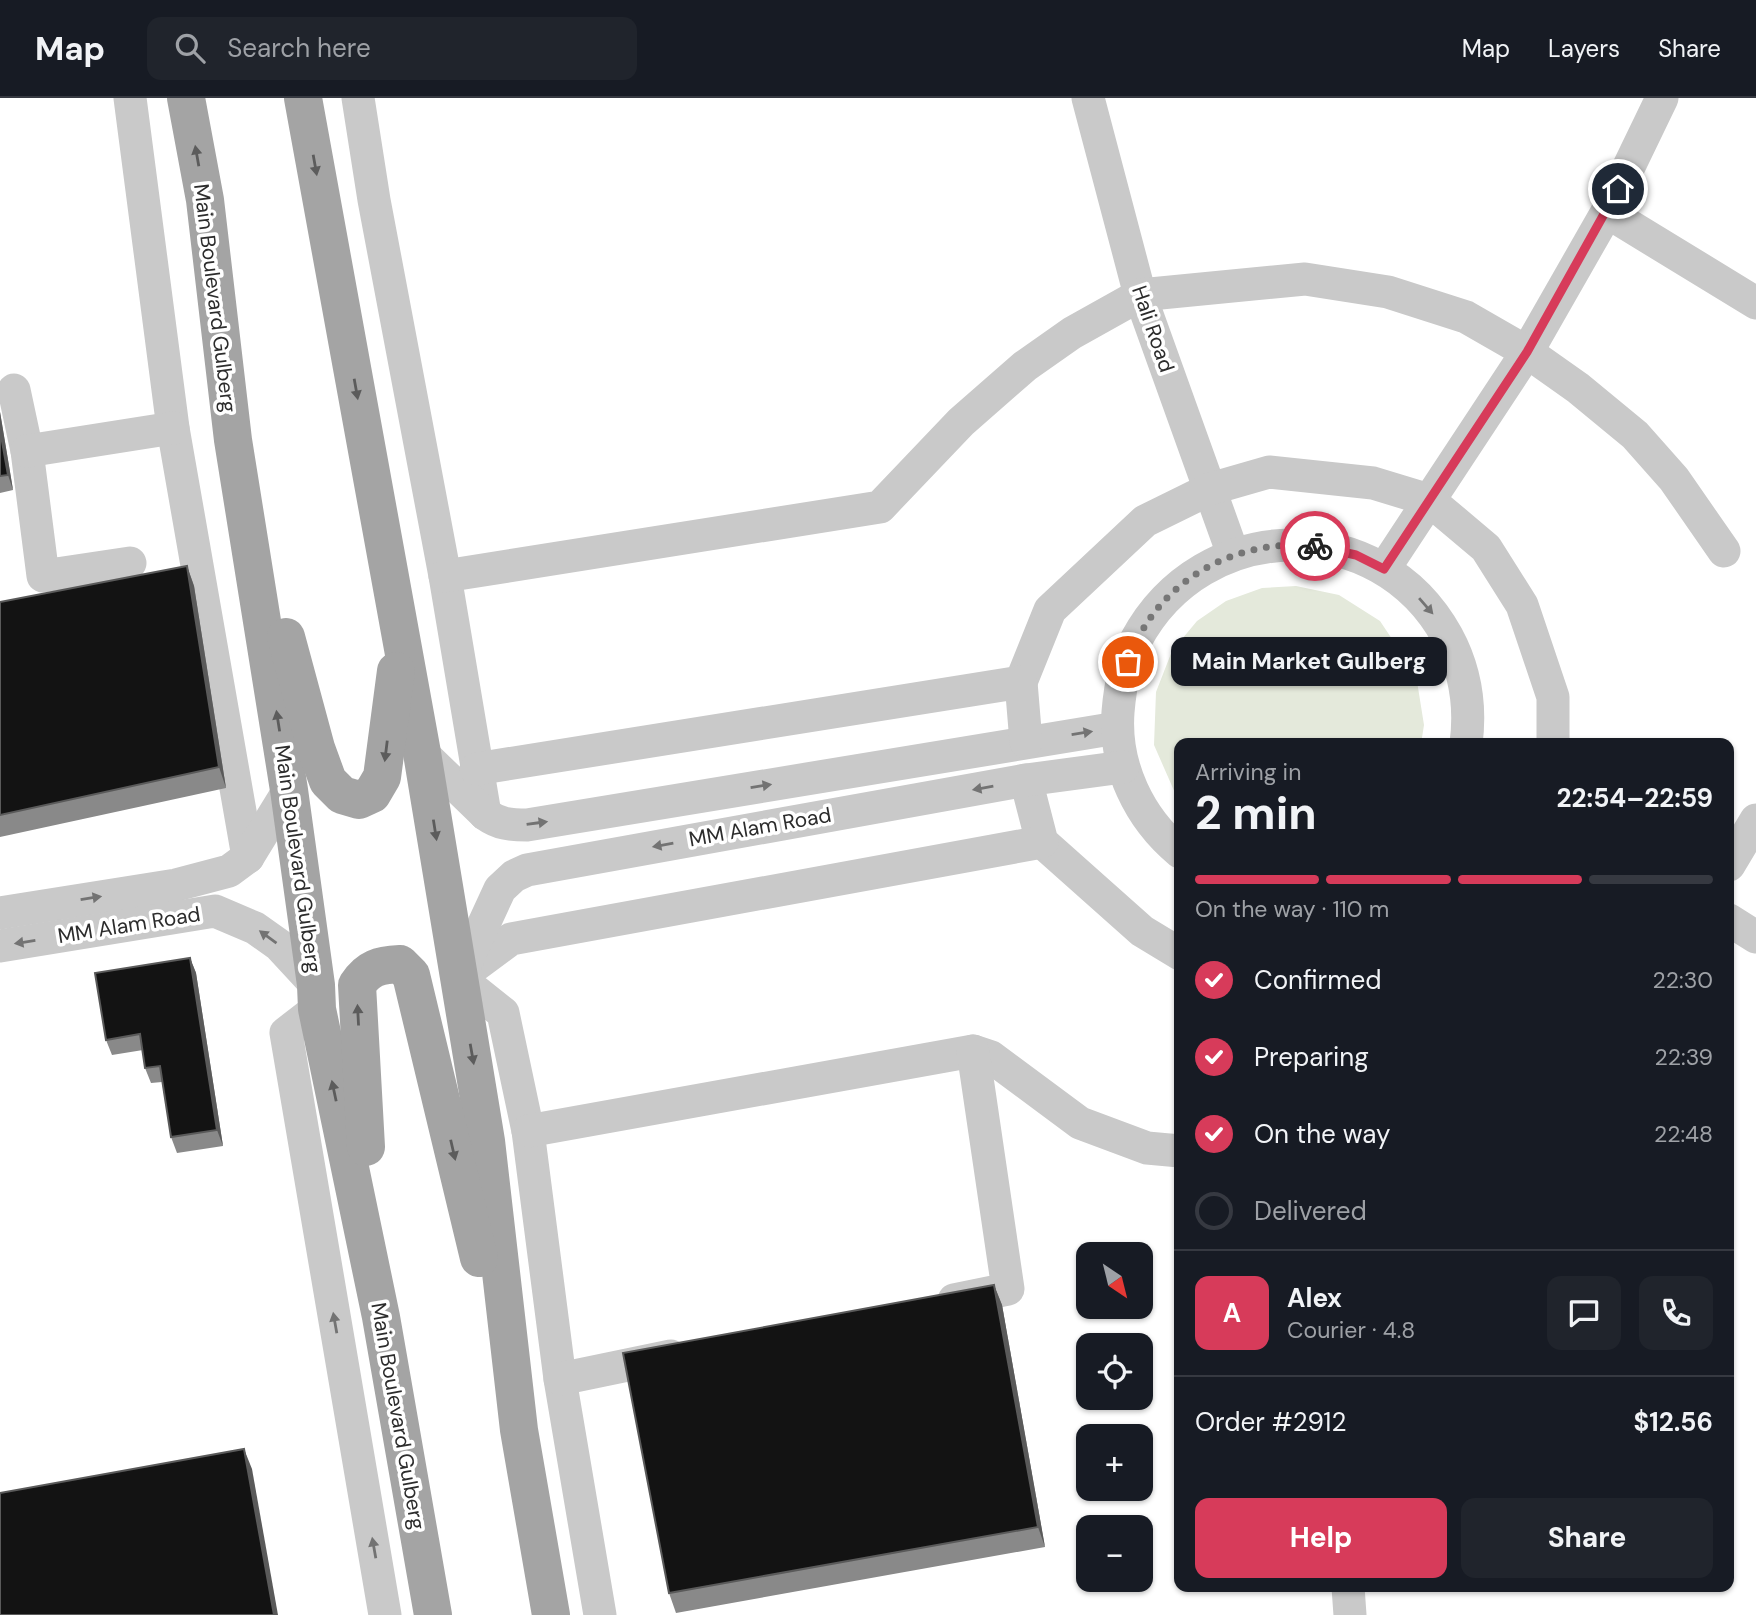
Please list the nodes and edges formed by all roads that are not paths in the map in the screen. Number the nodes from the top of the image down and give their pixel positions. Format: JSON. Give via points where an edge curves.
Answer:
{"nodes":[{"id":1,"x":130,"y":98,"type":"edge"},
{"id":2,"x":186,"y":98,"type":"edge"},
{"id":3,"x":303,"y":98,"type":"edge"},
{"id":4,"x":358,"y":98,"type":"edge"},
{"id":5,"x":1088,"y":98,"type":"edge"},
{"id":6,"x":1662,"y":98,"type":"edge"},
{"id":7,"x":1607,"y":212,"type":"junction"},
{"id":8,"x":1140,"y":295,"type":"junction"},
{"id":9,"x":1756,"y":303,"type":"edge"},
{"id":10,"x":1527,"y":352,"type":"junction"},
{"id":11,"x":14,"y":390,"type":"dead end"},
{"id":12,"x":173,"y":428,"type":"junction"},
{"id":13,"x":233,"y":440,"type":"junction"},
{"id":14,"x":27,"y":451,"type":"junction"},
{"id":15,"x":1210,"y":489,"type":"junction"},
{"id":16,"x":1429,"y":500,"type":"junction"},
{"id":17,"x":1724,"y":551,"type":"dead end"},
{"id":18,"x":1233,"y":554,"type":"junction"},
{"id":19,"x":130,"y":564,"type":"dead end"},
{"id":20,"x":1384,"y":569,"type":"junction"},
{"id":21,"x":445,"y":576,"type":"junction"},
{"id":22,"x":400,"y":635,"type":"junction"},
{"id":23,"x":1021,"y":682,"type":"junction"},
{"id":24,"x":1117,"y":728,"type":"junction"},
{"id":25,"x":1466,"y":738,"type":"edge"},
{"id":26,"x":1553,"y":738,"type":"edge"},
{"id":27,"x":1026,"y":742,"type":"junction"},
{"id":28,"x":422,"y":753,"type":"junction"},
{"id":29,"x":1123,"y":767,"type":"junction"},
{"id":30,"x":476,"y":769,"type":"junction"},
{"id":31,"x":1026,"y":780,"type":"junction"},
{"id":32,"x":289,"y":790,"type":"junction"},
{"id":33,"x":485,"y":814,"type":"junction"},
{"id":34,"x":1756,"y":820,"type":"edge"},
{"id":35,"x":1042,"y":842,"type":"junction"},
{"id":36,"x":1174,"y":847,"type":"edge"},
{"id":37,"x":248,"y":857,"type":"junction"},
{"id":38,"x":1734,"y":857,"type":"edge"},
{"id":39,"x":0,"y":913,"type":"edge"},
{"id":40,"x":1734,"y":923,"type":"edge"},
{"id":41,"x":1756,"y":937,"type":"edge"},
{"id":42,"x":0,"y":946,"type":"edge"},
{"id":43,"x":1174,"y":950,"type":"edge"},
{"id":44,"x":459,"y":978,"type":"junction"},
{"id":45,"x":316,"y":997,"type":"junction"},
{"id":46,"x":973,"y":1051,"type":"junction"},
{"id":47,"x":528,"y":1131,"type":"junction"},
{"id":48,"x":1174,"y":1150,"type":"edge"},
{"id":49,"x":373,"y":1279,"type":"junction"},
{"id":50,"x":927,"y":1305,"type":"edge"},
{"id":51,"x":696,"y":1352,"type":"edge"},
{"id":52,"x":560,"y":1379,"type":"junction"},
{"id":53,"x":519,"y":1430,"type":"junction"},
{"id":54,"x":1348,"y":1592,"type":"edge"},
{"id":55,"x":385,"y":1615,"type":"edge"},
{"id":56,"x":433,"y":1615,"type":"edge"},
{"id":57,"x":551,"y":1615,"type":"edge"},
{"id":58,"x":600,"y":1615,"type":"edge"},
{"id":59,"x":1350,"y":1615,"type":"edge"}],
"edges":[{"from":1,"to":12,"type":"street"},
{"from":13,"to":2,"type":"main road","name":"Main Boulevard Gulberg","one_way":true,"via":[[205,200]]},
{"from":3,"to":22,"type":"main road","one_way":true},
{"from":4,"to":21,"type":"street"},
{"from":5,"to":8,"type":"street","name":"Hali Road"},
{"from":6,"to":7,"type":"street"},
{"from":7,"to":9,"type":"street"},
{"from":7,"to":10,"type":"street"},
{"from":8,"to":10,"type":"street","via":[[1306,279],[1388,292],[1465,317]]},
{"from":8,"to":15,"type":"street","name":"Hali Road"},
{"from":8,"to":21,"type":"street","via":[[1025,366],[961,422],[880,507]]},
{"from":10,"to":16,"type":"street"},
{"from":10,"to":17,"type":"street","via":[[1635,435],[1674,479]]},
{"from":11,"to":14,"type":"street"},
{"from":12,"to":14,"type":"street"},
{"from":12,"to":37,"type":"street"},
{"from":22,"to":13,"type":"main road","one_way":true,"via":[[382,777],[372,794],[359,800],[342,795],[328,781],[320,759]]},
{"from":32,"to":13,"type":"main road","name":"Main Boulevard Gulberg","one_way":true},
{"from":14,"to":19,"type":"street","via":[[43,576]]},
{"from":15,"to":16,"type":"street","via":[[1269,472],[1373,483]]},
{"from":15,"to":18,"type":"street","name":"Hali Road"},
{"from":15,"to":23,"type":"street","via":[[1145,521],[1050,611]]},
{"from":16,"to":20,"type":"street"},
{"from":16,"to":26,"type":"street","via":[[1486,548],[1522,605],[1553,696]]},
{"from":18,"to":20,"type":"street","via":[[1294,544],[1325,547]]},
{"from":18,"to":24,"type":"street","via":[[1194,575],[1160,605],[1135,641],[1121,683]]},
{"from":20,"to":25,"type":"street","one_way":true,"via":[[1413,590],[1437,618],[1455,650],[1465,685]]},
{"from":21,"to":30,"type":"street"},
{"from":22,"to":28,"type":"main road"},
{"from":23,"to":27,"type":"street"},
{"from":23,"to":30,"type":"street"},
{"from":27,"to":24,"type":"street","name":"MM Alam Road","one_way":true},
{"from":24,"to":29,"type":"street"},
{"from":33,"to":27,"type":"street","name":"MM Alam Road","one_way":true,"via":[[497,822],[527,825]]},
{"from":28,"to":33,"type":"street","name":"MM Alam Road"},
{"from":28,"to":44,"type":"main road","one_way":true},
{"from":29,"to":31,"type":"street","name":"MM Alam Road"},
{"from":29,"to":36,"type":"street","via":[[1139,805]]},
{"from":30,"to":33,"type":"street"},
{"from":31,"to":35,"type":"street"},
{"from":31,"to":44,"type":"street","name":"MM Alam Road","one_way":true,"via":[[527,870],[500,889]]},
{"from":32,"to":37,"type":"street","name":"MM Alam Road"},
{"from":32,"to":45,"type":"main road","name":"Main Boulevard Gulberg"},
{"from":34,"to":38,"type":"street"},
{"from":35,"to":43,"type":"street","via":[[1142,931]]},
{"from":35,"to":44,"type":"street","via":[[511,939]]},
{"from":39,"to":37,"type":"street","name":"MM Alam Road","one_way":true,"via":[[176,885],[229,871]]},
{"from":40,"to":41,"type":"street"},
{"from":45,"to":42,"type":"street","name":"MM Alam Road","one_way":true,"via":[[279,945],[255,928],[215,911]]},
{"from":44,"to":47,"type":"street","via":[[503,1013]]},
{"from":44,"to":53,"type":"main road","one_way":true,"via":[[486,1141]]},
{"from":49,"to":45,"type":"main road","name":"Main Boulevard Gulberg","one_way":true},
{"from":55,"to":45,"type":"street","one_way":true,"via":[[285,1033]]},
{"from":46,"to":47,"type":"street"},
{"from":46,"to":48,"type":"street","via":[[991,1056],[1080,1123],[1147,1148]]},
{"from":46,"to":50,"type":"street","via":[[1008,1289]]},
{"from":47,"to":52,"type":"street"},
{"from":49,"to":53,"type":"main road","one_way":true,"via":[[357,985],[366,971],[400,964],[411,975]]},
{"from":49,"to":56,"type":"main road","name":"Main Boulevard Gulberg"},
{"from":51,"to":52,"type":"street"},
{"from":52,"to":58,"type":"street"},
{"from":53,"to":57,"type":"main road"},
{"from":54,"to":59,"type":"street"}]}
